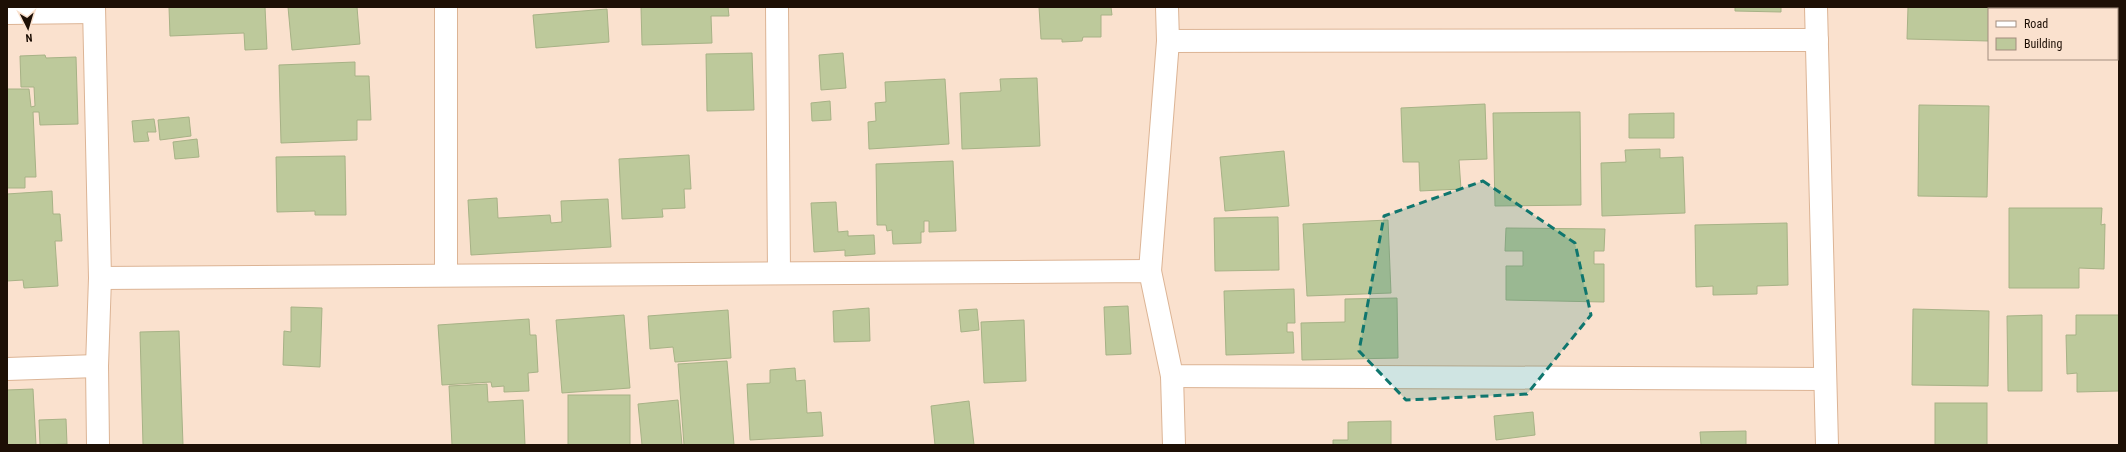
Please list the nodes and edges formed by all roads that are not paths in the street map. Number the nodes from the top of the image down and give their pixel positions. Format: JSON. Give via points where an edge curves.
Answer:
{"nodes":[{"id":1,"x":446,"y":7,"type":"edge"},
{"id":2,"x":777,"y":7,"type":"edge"},
{"id":3,"x":1167,"y":7,"type":"edge"},
{"id":4,"x":1816,"y":7,"type":"edge"},
{"id":5,"x":94,"y":10,"type":"edge"},
{"id":6,"x":7,"y":13,"type":"edge"},
{"id":7,"x":1817,"y":40,"type":"junction"},
{"id":8,"x":1168,"y":41,"type":"junction"},
{"id":9,"x":1150,"y":271,"type":"junction"},
{"id":10,"x":779,"y":273,"type":"junction"},
{"id":11,"x":446,"y":274,"type":"junction"},
{"id":12,"x":100,"y":278,"type":"junction"},
{"id":13,"x":97,"y":366,"type":"junction"},
{"id":14,"x":7,"y":369,"type":"edge"},
{"id":15,"x":1172,"y":376,"type":"junction"},
{"id":16,"x":1825,"y":379,"type":"junction"},
{"id":17,"x":98,"y":445,"type":"edge"},
{"id":18,"x":1174,"y":445,"type":"edge"},
{"id":19,"x":1827,"y":445,"type":"edge"}],
"edges":[{"from":1,"to":11,"type":"street"},
{"from":2,"to":10,"type":"street"},
{"from":3,"to":8,"type":"street"},
{"from":4,"to":7,"type":"street"},
{"from":5,"to":6,"type":"street"},
{"from":5,"to":12,"type":"street"},
{"from":7,"to":8,"type":"street"},
{"from":7,"to":16,"type":"street"},
{"from":8,"to":9,"type":"street"},
{"from":9,"to":10,"type":"street"},
{"from":9,"to":15,"type":"street"},
{"from":10,"to":11,"type":"street"},
{"from":11,"to":12,"type":"street"},
{"from":12,"to":13,"type":"street"},
{"from":13,"to":14,"type":"street"},
{"from":13,"to":17,"type":"street"},
{"from":15,"to":16,"type":"street"},
{"from":15,"to":18,"type":"street"},
{"from":16,"to":19,"type":"street"}]}
